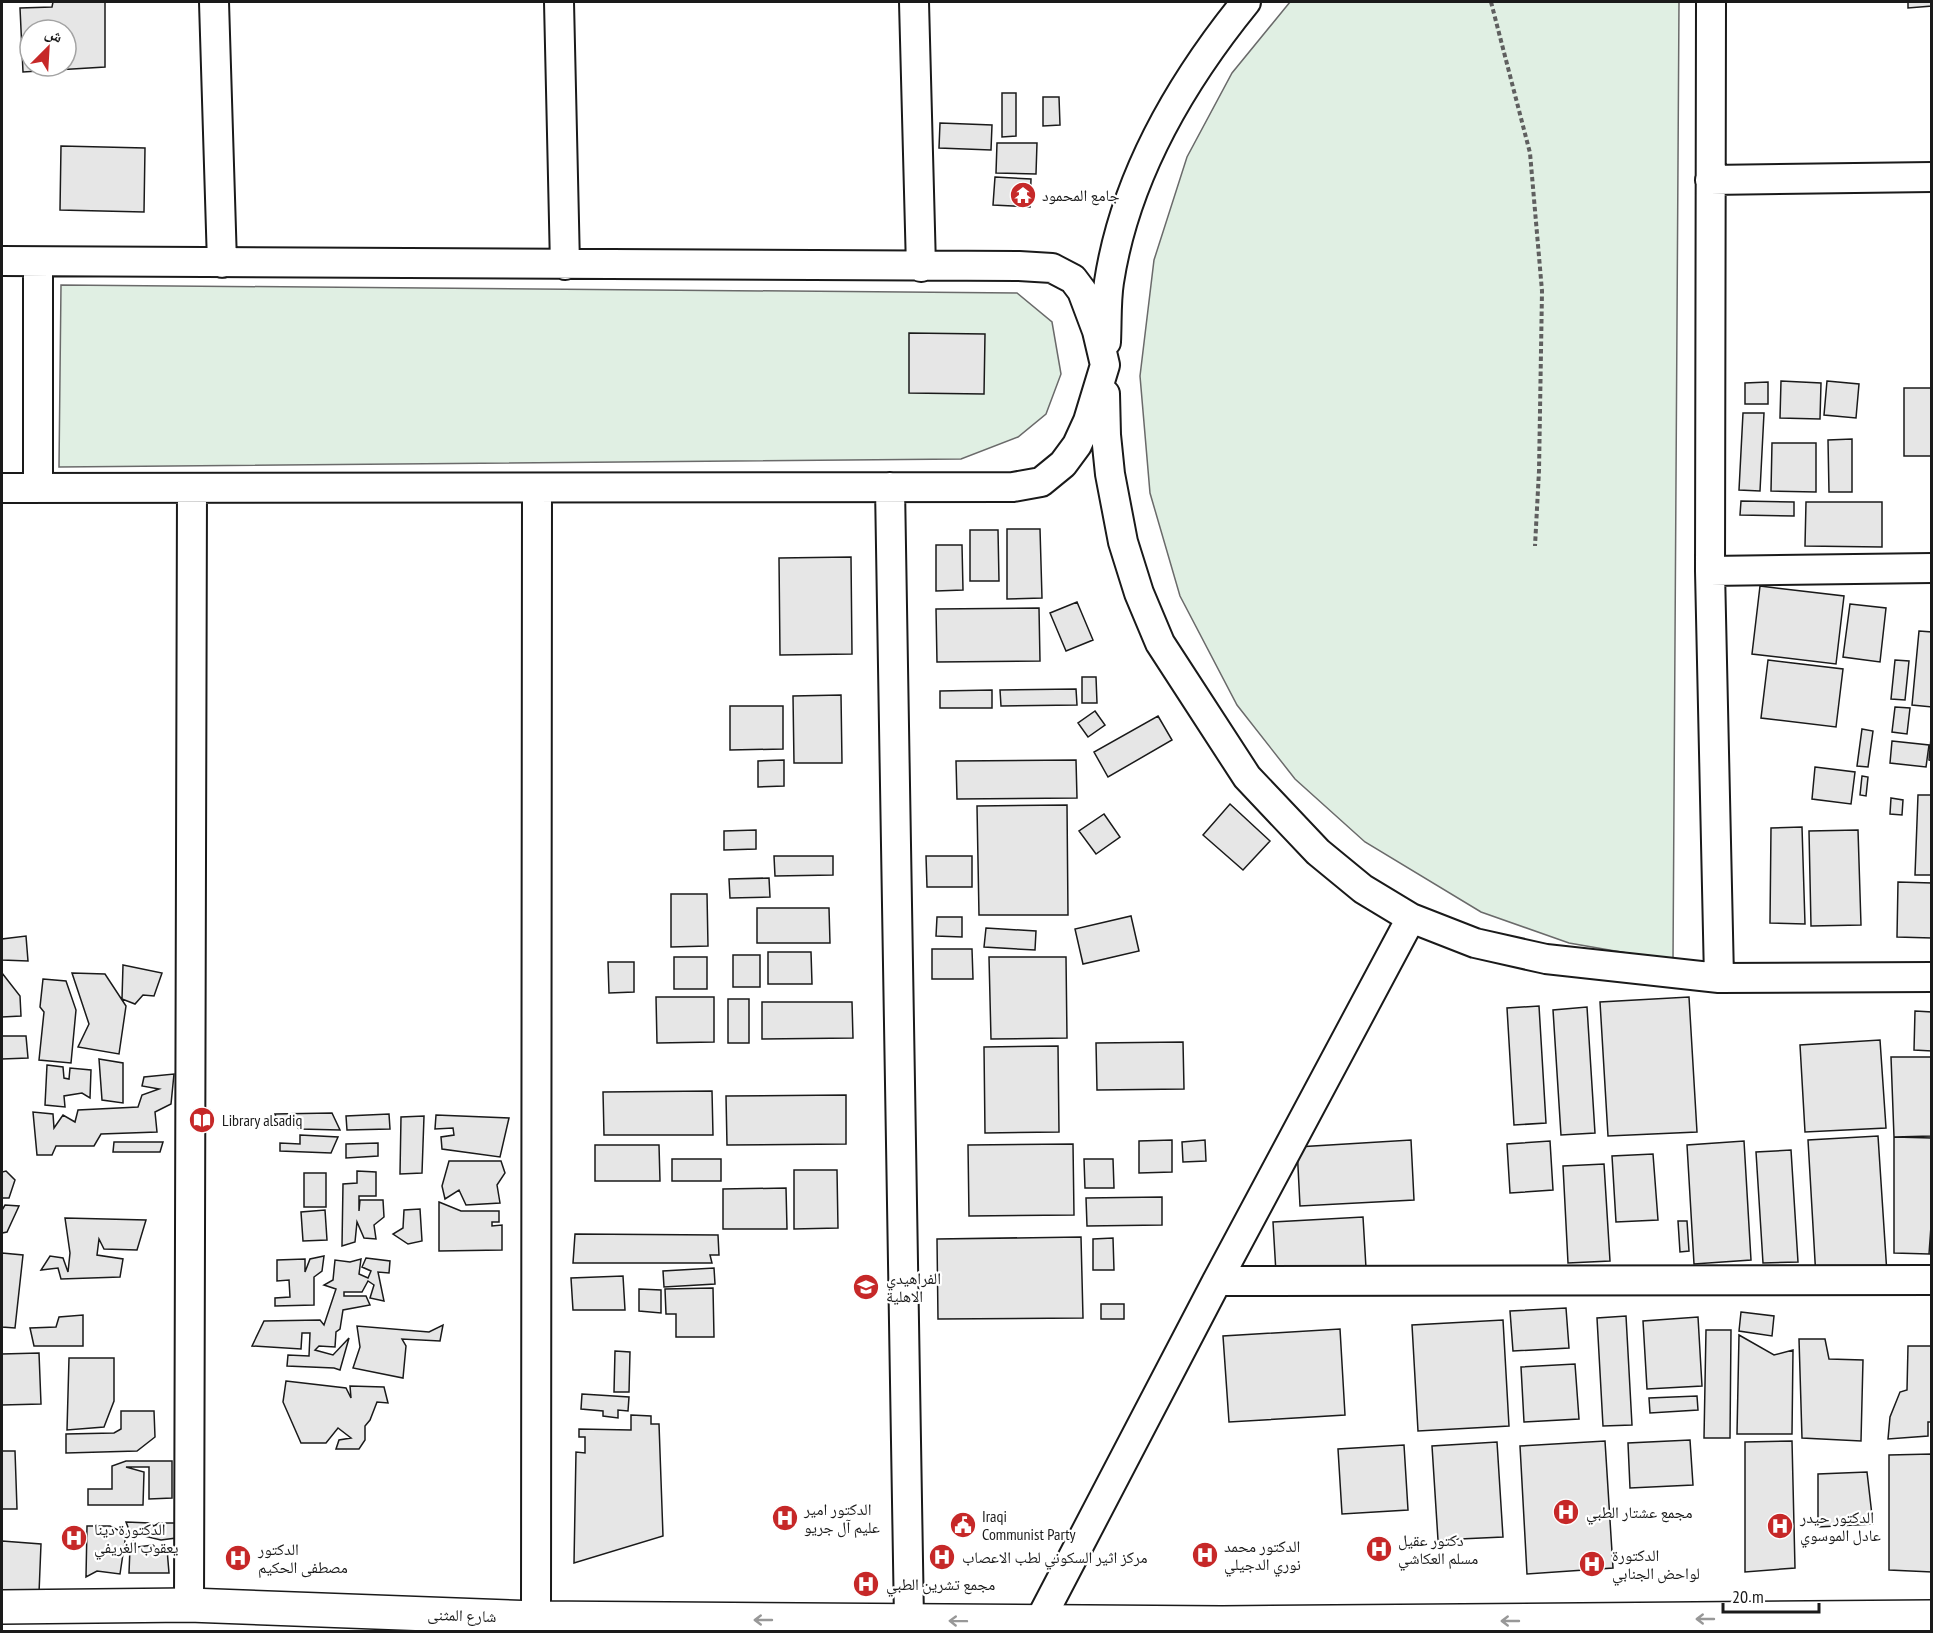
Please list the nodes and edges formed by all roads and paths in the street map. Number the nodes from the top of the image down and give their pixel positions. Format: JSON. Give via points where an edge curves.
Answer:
{"nodes":[{"id":1,"x":214,"y":2,"type":"edge"},
{"id":2,"x":559,"y":2,"type":"edge"},
{"id":3,"x":914,"y":2,"type":"edge"},
{"id":4,"x":1246,"y":2,"type":"edge"},
{"id":5,"x":1491,"y":2,"type":"edge"},
{"id":6,"x":1711,"y":2,"type":"edge"},
{"id":7,"x":1932,"y":177,"type":"edge"},
{"id":8,"x":1710,"y":180,"type":"junction"},
{"id":9,"x":2,"y":261,"type":"edge"},
{"id":10,"x":38,"y":262,"type":"junction"},
{"id":11,"x":222,"y":263,"type":"junction"},
{"id":12,"x":566,"y":265,"type":"junction"},
{"id":13,"x":921,"y":267,"type":"junction"},
{"id":14,"x":1105,"y":365,"type":"junction"},
{"id":15,"x":2,"y":488,"type":"edge"},
{"id":16,"x":38,"y":488,"type":"junction"},
{"id":17,"x":192,"y":488,"type":"junction"},
{"id":18,"x":537,"y":488,"type":"junction"},
{"id":19,"x":890,"y":488,"type":"junction"},
{"id":20,"x":1535,"y":546,"type":"dead end"},
{"id":21,"x":1932,"y":568,"type":"edge"},
{"id":22,"x":1710,"y":571,"type":"junction"},
{"id":23,"x":1411,"y":918,"type":"junction"},
{"id":24,"x":1932,"y":977,"type":"edge"},
{"id":25,"x":1719,"y":978,"type":"junction"},
{"id":26,"x":1932,"y":1280,"type":"edge"},
{"id":27,"x":1217,"y":1281,"type":"junction"},
{"id":28,"x":189,"y":1605,"type":"junction"},
{"id":29,"x":2,"y":1607,"type":"edge"},
{"id":30,"x":52,"y":1607,"type":"junction"},
{"id":31,"x":1932,"y":1617,"type":"edge"},
{"id":32,"x":536,"y":1618,"type":"junction"},
{"id":33,"x":909,"y":1620,"type":"junction"},
{"id":34,"x":1039,"y":1622,"type":"junction"},
{"id":35,"x":1160,"y":1627,"type":"edge"},
{"id":36,"x":1216,"y":1627,"type":"edge"},
{"id":37,"x":27,"y":1632,"type":"edge"}],
"edges":[{"from":1,"to":11,"type":"street"},
{"from":2,"to":12,"type":"street"},
{"from":3,"to":13,"type":"street"},
{"from":4,"to":14,"type":"street","via":[[1176,101],[1136,184],[1117,239],[1108,285]]},
{"from":5,"to":20,"type":"path","via":[[1530,153],[1542,291]]},
{"from":6,"to":8,"type":"street"},
{"from":7,"to":8,"type":"street"},
{"from":8,"to":22,"type":"street"},
{"from":9,"to":10,"type":"street"},
{"from":10,"to":11,"type":"street"},
{"from":10,"to":16,"type":"street"},
{"from":11,"to":12,"type":"street"},
{"from":12,"to":13,"type":"street"},
{"from":13,"to":14,"type":"street","via":[[1052,268],[1073,279],[1082,291],[1097,331]]},
{"from":14,"to":19,"type":"street","via":[[1089,421],[1077,445],[1063,464],[1041,482],[1013,487]]},
{"from":14,"to":23,"type":"street","via":[[1106,435],[1123,542],[1160,643],[1247,777],[1318,852],[1363,889]]},
{"from":15,"to":16,"type":"street"},
{"from":16,"to":17,"type":"street"},
{"from":17,"to":18,"type":"street"},
{"from":17,"to":28,"type":"street"},
{"from":18,"to":19,"type":"street"},
{"from":18,"to":32,"type":"street"},
{"from":19,"to":33,"type":"street"},
{"from":21,"to":22,"type":"street"},
{"from":22,"to":25,"type":"street"},
{"from":23,"to":25,"type":"street","via":[[1475,943],[1546,959]]},
{"from":23,"to":27,"type":"street"},
{"from":24,"to":25,"type":"street"},
{"from":26,"to":27,"type":"street"},
{"from":27,"to":34,"type":"street"},
{"from":28,"to":30,"type":"main road","name":"شارع المثنى"},
{"from":28,"to":32,"type":"main road","name":"شارع المثنى"},
{"from":29,"to":30,"type":"main road","name":"شارع المثنى"},
{"from":30,"to":37,"type":"main road","via":[[38,1612]]},
{"from":31,"to":36,"type":"main road","name":"شارع المثنى","one_way":true},
{"from":33,"to":32,"type":"main road","name":"شارع المثنى","one_way":true},
{"from":34,"to":33,"type":"main road","name":"شارع المثنى","one_way":true},
{"from":34,"to":35,"type":"main road","name":"شارع المثنى"},
{"from":35,"to":36,"type":"main road","name":"شارع المثنى"}]}
